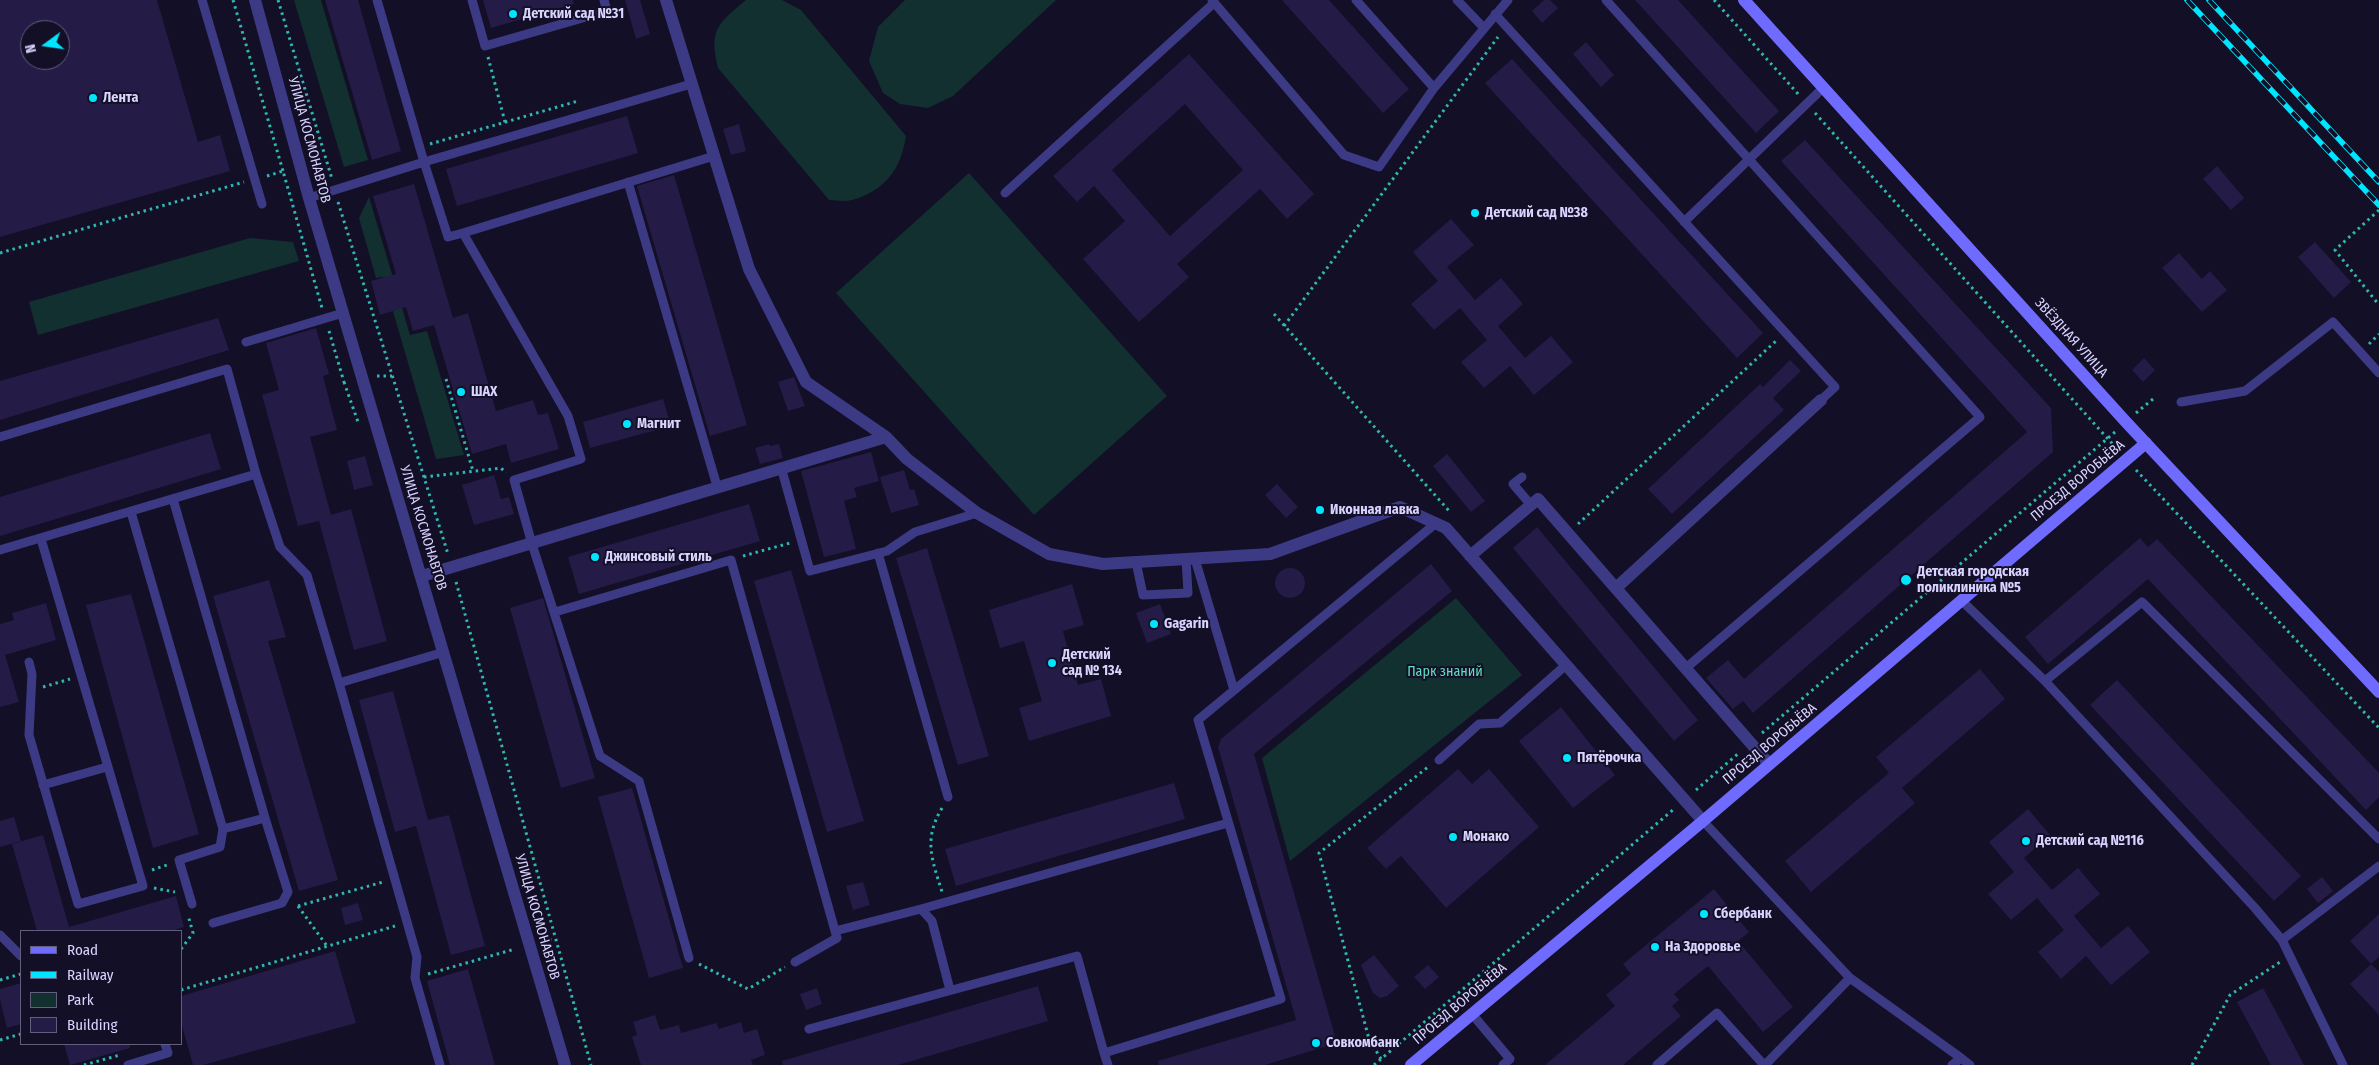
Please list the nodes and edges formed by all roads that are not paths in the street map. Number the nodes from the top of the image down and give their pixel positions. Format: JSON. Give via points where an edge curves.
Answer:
{"nodes":[{"id":1,"x":202,"y":0,"type":"edge"},
{"id":2,"x":255,"y":0,"type":"edge"},
{"id":3,"x":377,"y":0,"type":"edge"},
{"id":4,"x":472,"y":0,"type":"edge"},
{"id":5,"x":604,"y":0,"type":"edge"},
{"id":6,"x":666,"y":0,"type":"edge"},
{"id":7,"x":1356,"y":0,"type":"edge"},
{"id":8,"x":1457,"y":0,"type":"edge"},
{"id":9,"x":1508,"y":0,"type":"edge"},
{"id":10,"x":1606,"y":0,"type":"edge"},
{"id":11,"x":1744,"y":0,"type":"edge"},
{"id":12,"x":1213,"y":2,"type":"edge"},
{"id":13,"x":1495,"y":14,"type":"junction"},
{"id":14,"x":1483,"y":27,"type":"junction"},
{"id":15,"x":691,"y":84,"type":"junction"},
{"id":16,"x":1434,"y":88,"type":"junction"},
{"id":17,"x":1824,"y":88,"type":"junction"},
{"id":18,"x":714,"y":156,"type":"junction"},
{"id":19,"x":1749,"y":159,"type":"junction"},
{"id":20,"x":424,"y":162,"type":"junction"},
{"id":21,"x":628,"y":182,"type":"junction"},
{"id":22,"x":1005,"y":193,"type":"dead end"},
{"id":23,"x":309,"y":198,"type":"junction"},
{"id":24,"x":262,"y":204,"type":"dead end"},
{"id":25,"x":1684,"y":222,"type":"junction"},
{"id":26,"x":464,"y":233,"type":"junction"},
{"id":27,"x":343,"y":313,"type":"junction"},
{"id":28,"x":246,"y":342,"type":"dead end"},
{"id":29,"x":2379,"y":373,"type":"edge"},
{"id":30,"x":1820,"y":400,"type":"joint"},
{"id":31,"x":2181,"y":402,"type":"dead end"},
{"id":32,"x":0,"y":437,"type":"edge"},
{"id":33,"x":886,"y":437,"type":"junction"},
{"id":34,"x":2146,"y":443,"type":"junction"},
{"id":35,"x":781,"y":467,"type":"junction"},
{"id":36,"x":256,"y":474,"type":"junction"},
{"id":37,"x":1522,"y":477,"type":"dead end"},
{"id":38,"x":717,"y":486,"type":"junction"},
{"id":39,"x":173,"y":499,"type":"junction"},
{"id":40,"x":1531,"y":505,"type":"junction"},
{"id":41,"x":131,"y":512,"type":"junction"},
{"id":42,"x":978,"y":513,"type":"junction"},
{"id":43,"x":1436,"y":524,"type":"junction"},
{"id":44,"x":41,"y":538,"type":"junction"},
{"id":45,"x":532,"y":544,"type":"junction"},
{"id":46,"x":0,"y":550,"type":"edge"},
{"id":47,"x":878,"y":553,"type":"junction"},
{"id":48,"x":1470,"y":556,"type":"junction"},
{"id":49,"x":1191,"y":559,"type":"junction"},
{"id":50,"x":1136,"y":562,"type":"junction"},
{"id":51,"x":422,"y":576,"type":"junction"},
{"id":52,"x":1616,"y":588,"type":"junction"},
{"id":53,"x":1961,"y":600,"type":"junction"},
{"id":54,"x":555,"y":612,"type":"junction"},
{"id":55,"x":444,"y":652,"type":"junction"},
{"id":56,"x":29,"y":662,"type":"dead end"},
{"id":57,"x":1566,"y":665,"type":"junction"},
{"id":58,"x":1686,"y":668,"type":"junction"},
{"id":59,"x":2045,"y":681,"type":"junction"},
{"id":60,"x":339,"y":683,"type":"junction"},
{"id":61,"x":1234,"y":690,"type":"junction"},
{"id":62,"x":2379,"y":692,"type":"edge"},
{"id":63,"x":1438,"y":760,"type":"road end"},
{"id":64,"x":1769,"y":764,"type":"junction"},
{"id":65,"x":106,"y":767,"type":"junction"},
{"id":66,"x":43,"y":785,"type":"junction"},
{"id":67,"x":948,"y":797,"type":"road end"},
{"id":68,"x":265,"y":818,"type":"junction"},
{"id":69,"x":1703,"y":821,"type":"junction"},
{"id":70,"x":1228,"y":823,"type":"junction"},
{"id":71,"x":223,"y":829,"type":"junction"},
{"id":72,"x":2379,"y":840,"type":"edge"},
{"id":73,"x":2379,"y":866,"type":"edge"},
{"id":74,"x":189,"y":906,"type":"road end"},
{"id":75,"x":922,"y":909,"type":"junction"},
{"id":76,"x":213,"y":923,"type":"dead end"},
{"id":77,"x":835,"y":931,"type":"junction"},
{"id":78,"x":0,"y":935,"type":"edge"},
{"id":79,"x":2282,"y":940,"type":"junction"},
{"id":80,"x":20,"y":955,"type":"edge"},
{"id":81,"x":689,"y":958,"type":"road end"},
{"id":82,"x":794,"y":962,"type":"road end"},
{"id":83,"x":1850,"y":978,"type":"junction"},
{"id":84,"x":950,"y":990,"type":"junction"},
{"id":85,"x":1472,"y":1014,"type":"junction"},
{"id":86,"x":809,"y":1029,"type":"dead end"},
{"id":87,"x":166,"y":1045,"type":"edge"},
{"id":88,"x":1104,"y":1053,"type":"junction"},
{"id":89,"x":1961,"y":1058,"type":"junction"},
{"id":90,"x":128,"y":1065,"type":"edge"},
{"id":91,"x":440,"y":1065,"type":"edge"},
{"id":92,"x":565,"y":1065,"type":"edge"},
{"id":93,"x":1108,"y":1065,"type":"edge"},
{"id":94,"x":1411,"y":1065,"type":"edge"},
{"id":95,"x":1503,"y":1065,"type":"edge"},
{"id":96,"x":1657,"y":1065,"type":"edge"},
{"id":97,"x":1764,"y":1065,"type":"edge"},
{"id":98,"x":1952,"y":1065,"type":"edge"},
{"id":99,"x":1970,"y":1065,"type":"edge"},
{"id":100,"x":2343,"y":1065,"type":"edge"}],
"edges":[{"from":1,"to":24,"type":"lane"},
{"from":2,"to":23,"type":"street","name":"УЛИЦА КОСМОНАВТОВ"},
{"from":3,"to":20,"type":"lane"},
{"from":4,"to":5,"type":"lane","via":[[485,46],[607,11]]},
{"from":6,"to":15,"type":"street"},
{"from":7,"to":16,"type":"lane"},
{"from":8,"to":14,"type":"lane"},
{"from":9,"to":13,"type":"lane"},
{"from":10,"to":19,"type":"lane"},
{"from":11,"to":17,"type":"main road","name":"ЗВЁЗДНАЯ УЛИЦА"},
{"from":12,"to":16,"type":"lane","via":[[1344,155],[1379,167]]},
{"from":12,"to":22,"type":"lane"},
{"from":13,"to":14,"type":"lane"},
{"from":13,"to":25,"type":"lane"},
{"from":14,"to":16,"type":"lane"},
{"from":15,"to":18,"type":"street"},
{"from":15,"to":20,"type":"lane"},
{"from":17,"to":19,"type":"lane"},
{"from":17,"to":34,"type":"main road","name":"ЗВЁЗДНАЯ УЛИЦА"},
{"from":18,"to":21,"type":"lane"},
{"from":18,"to":33,"type":"street","via":[[749,269],[806,382]]},
{"from":19,"to":25,"type":"lane"},
{"from":19,"to":58,"type":"lane","via":[[1980,417]]},
{"from":20,"to":23,"type":"lane"},
{"from":20,"to":26,"type":"lane","via":[[448,236]]},
{"from":21,"to":26,"type":"lane"},
{"from":21,"to":38,"type":"lane"},
{"from":23,"to":27,"type":"street","name":"УЛИЦА КОСМОНАВТОВ"},
{"from":25,"to":30,"type":"lane","via":[[1834,387]]},
{"from":26,"to":45,"type":"lane","via":[[568,416],[581,459],[514,480]]},
{"from":27,"to":28,"type":"lane"},
{"from":27,"to":51,"type":"street","name":"УЛИЦА КОСМОНАВТОВ"},
{"from":29,"to":31,"type":"lane","via":[[2333,322],[2245,391]]},
{"from":30,"to":52,"type":"street"},
{"from":32,"to":36,"type":"lane","via":[[227,369]]},
{"from":33,"to":35,"type":"street"},
{"from":33,"to":42,"type":"street","via":[[907,459]]},
{"from":34,"to":53,"type":"main road","name":"ПРОЕЗД ВОРОБЬЁВА"},
{"from":34,"to":62,"type":"main road","name":"ЗВЁЗДНАЯ УЛИЦА"},
{"from":35,"to":38,"type":"street"},
{"from":35,"to":47,"type":"lane","via":[[810,571]]},
{"from":36,"to":39,"type":"lane"},
{"from":36,"to":60,"type":"lane","via":[[280,547],[307,575]]},
{"from":37,"to":40,"type":"lane","via":[[1513,484]]},
{"from":38,"to":45,"type":"street"},
{"from":39,"to":41,"type":"lane"},
{"from":39,"to":68,"type":"lane"},
{"from":40,"to":48,"type":"street"},
{"from":40,"to":52,"type":"street","via":[[1538,499]]},
{"from":41,"to":44,"type":"lane"},
{"from":41,"to":71,"type":"lane"},
{"from":42,"to":47,"type":"lane","via":[[915,532],[887,551]]},
{"from":42,"to":50,"type":"street","via":[[1049,554],[1103,564]]},
{"from":43,"to":48,"type":"street","via":[[1446,528]]},
{"from":43,"to":49,"type":"street","via":[[1400,507],[1270,554]]},
{"from":43,"to":61,"type":"lane"},
{"from":44,"to":46,"type":"lane"},
{"from":44,"to":65,"type":"lane"},
{"from":45,"to":51,"type":"street"},
{"from":45,"to":54,"type":"lane"},
{"from":47,"to":67,"type":"lane"},
{"from":48,"to":57,"type":"street"},
{"from":49,"to":50,"type":"street"},
{"from":49,"to":50,"type":"lane","via":[[1188,593],[1143,595]]},
{"from":49,"to":61,"type":"lane"},
{"from":51,"to":55,"type":"street","name":"УЛИЦА КОСМОНАВТОВ"},
{"from":52,"to":58,"type":"street"},
{"from":53,"to":59,"type":"lane"},
{"from":53,"to":64,"type":"main road","name":"ПРОЕЗД ВОРОБЬЁВА"},
{"from":54,"to":77,"type":"lane","via":[[731,560]]},
{"from":54,"to":81,"type":"lane","via":[[600,756],[639,781]]},
{"from":55,"to":60,"type":"lane"},
{"from":55,"to":92,"type":"street","name":"УЛИЦА КОСМОНАВТОВ"},
{"from":56,"to":66,"type":"lane","via":[[32,674],[29,735]]},
{"from":57,"to":63,"type":"lane","via":[[1500,723],[1479,724]]},
{"from":57,"to":69,"type":"street"},
{"from":58,"to":64,"type":"street"},
{"from":59,"to":72,"type":"lane","via":[[2142,602]]},
{"from":59,"to":79,"type":"lane"},
{"from":60,"to":91,"type":"lane","via":[[408,922],[417,957],[415,978]]},
{"from":61,"to":70,"type":"lane","via":[[1198,720]]},
{"from":64,"to":69,"type":"main road","name":"ПРОЕЗД ВОРОБЬЁВА"},
{"from":65,"to":66,"type":"lane"},
{"from":65,"to":66,"type":"lane","via":[[143,886],[78,904]]},
{"from":68,"to":71,"type":"lane"},
{"from":68,"to":76,"type":"lane","via":[[288,892],[282,904]]},
{"from":69,"to":83,"type":"lane"},
{"from":69,"to":85,"type":"main road","name":"ПРОЕЗД ВОРОБЬЁВА"},
{"from":70,"to":75,"type":"lane"},
{"from":70,"to":88,"type":"lane","via":[[1281,999]]},
{"from":71,"to":74,"type":"lane","via":[[220,847],[179,860]]},
{"from":73,"to":79,"type":"lane"},
{"from":75,"to":77,"type":"lane"},
{"from":75,"to":84,"type":"lane","via":[[932,921]]},
{"from":77,"to":82,"type":"lane","via":[[837,938]]},
{"from":78,"to":80,"type":"lane"},
{"from":79,"to":100,"type":"lane"},
{"from":83,"to":89,"type":"lane"},
{"from":83,"to":97,"type":"lane"},
{"from":84,"to":86,"type":"lane"},
{"from":84,"to":88,"type":"lane","via":[[1077,956]]},
{"from":85,"to":94,"type":"main road","name":"ПРОЕЗД ВОРОБЬЁВА"},
{"from":85,"to":95,"type":"lane","via":[[1510,1059]]},
{"from":87,"to":90,"type":"lane","via":[[168,1054]]},
{"from":88,"to":93,"type":"lane"},
{"from":89,"to":98,"type":"lane"},
{"from":89,"to":99,"type":"lane"},
{"from":96,"to":97,"type":"lane","via":[[1717,1013]]}]}
